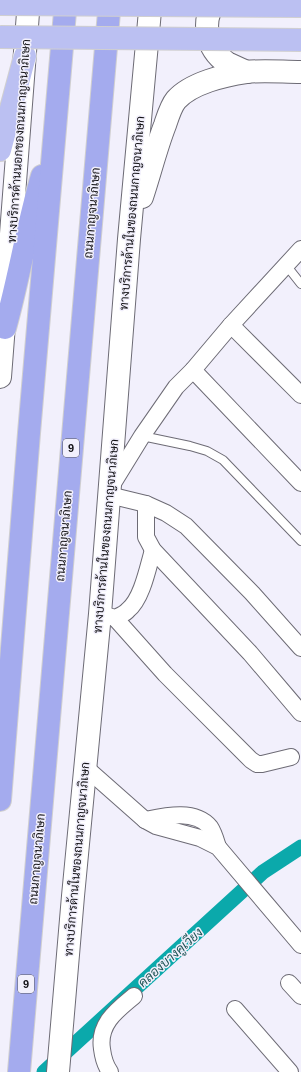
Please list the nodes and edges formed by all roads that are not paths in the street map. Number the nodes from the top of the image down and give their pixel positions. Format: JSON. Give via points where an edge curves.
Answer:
{"nodes":[{"id":1,"x":29,"y":0,"type":"edge"},
{"id":2,"x":66,"y":0,"type":"edge"},
{"id":3,"x":110,"y":0,"type":"edge"},
{"id":4,"x":151,"y":0,"type":"edge"},
{"id":5,"x":217,"y":0,"type":"edge"},
{"id":6,"x":0,"y":4,"type":"edge"},
{"id":7,"x":301,"y":6,"type":"edge"},
{"id":8,"x":0,"y":37,"type":"edge"},
{"id":9,"x":301,"y":40,"type":"edge"},
{"id":10,"x":25,"y":56,"type":"junction"},
{"id":11,"x":247,"y":72,"type":"junction"},
{"id":12,"x":301,"y":72,"type":"edge"},
{"id":13,"x":54,"y":140,"type":"junction"},
{"id":14,"x":0,"y":150,"type":"edge"},
{"id":15,"x":129,"y":239,"type":"junction"},
{"id":16,"x":301,"y":249,"type":"edge"},
{"id":17,"x":286,"y":265,"type":"junction"},
{"id":18,"x":301,"y":284,"type":"edge"},
{"id":19,"x":230,"y":325,"type":"junction"},
{"id":20,"x":5,"y":328,"type":"junction"},
{"id":21,"x":193,"y":370,"type":"junction"},
{"id":22,"x":0,"y":377,"type":"edge"},
{"id":23,"x":301,"y":395,"type":"edge"},
{"id":24,"x":142,"y":436,"type":"junction"},
{"id":25,"x":301,"y":483,"type":"edge"},
{"id":26,"x":109,"y":492,"type":"junction"},
{"id":27,"x":146,"y":504,"type":"junction"},
{"id":28,"x":301,"y":541,"type":"edge"},
{"id":29,"x":153,"y":550,"type":"junction"},
{"id":30,"x":107,"y":616,"type":"junction"},
{"id":31,"x":301,"y":648,"type":"edge"},
{"id":32,"x":301,"y":713,"type":"edge"},
{"id":33,"x":291,"y":757,"type":"dead end"},
{"id":34,"x":85,"y":767,"type":"junction"},
{"id":35,"x":0,"y":800,"type":"edge"},
{"id":36,"x":299,"y":938,"type":"edge"},
{"id":37,"x":289,"y":983,"type":"dead end"},
{"id":38,"x":134,"y":996,"type":"dead end"},
{"id":39,"x":301,"y":996,"type":"edge"},
{"id":40,"x":235,"y":1009,"type":"dead end"},
{"id":41,"x":19,"y":1072,"type":"edge"},
{"id":42,"x":58,"y":1072,"type":"edge"},
{"id":43,"x":110,"y":1072,"type":"edge"},
{"id":44,"x":290,"y":1072,"type":"edge"}],
"edges":[{"from":1,"to":10,"type":"main road","name":"ทางบริการด้านนอกของถนนกาญจนาภิเษก"},
{"from":2,"to":13,"type":"highway"},
{"from":3,"to":41,"type":"highway","name":"ถนนกาญจนาภิเษก","number":"9"},
{"from":4,"to":15,"type":"main road","name":"ทางบริการด้านในของถนนกาญจนาภิเษก"},
{"from":5,"to":11,"type":"main road","via":[[208,13],[206,28],[210,44],[227,63]]},
{"from":6,"to":7,"type":"main road","bridge":true},
{"from":8,"to":9,"type":"main road","bridge":true},
{"from":10,"to":14,"type":"main road"},
{"from":10,"to":20,"type":"main road","name":"ทางบริการด้านนอกของถนนกาญจนาภิเษก"},
{"from":11,"to":12,"type":"main road"},
{"from":11,"to":15,"type":"main road","via":[[194,87],[183,93],[176,101],[159,140]]},
{"from":13,"to":20,"type":"highway","via":[[33,205],[20,272]]},
{"from":13,"to":35,"type":"highway"},
{"from":15,"to":26,"type":"main road","name":"ทางบริการด้านในของถนนกาญจนาภิเษก"},
{"from":16,"to":17,"type":"street"},
{"from":17,"to":18,"type":"lane"},
{"from":17,"to":19,"type":"street"},
{"from":19,"to":21,"type":"street"},
{"from":19,"to":23,"type":"street"},
{"from":20,"to":22,"type":"main road","name":"ทางบริการด้านนอกของถนนกาญจนาภิเษก"},
{"from":21,"to":24,"type":"street","via":[[176,387]]},
{"from":21,"to":25,"type":"street"},
{"from":24,"to":26,"type":"street"},
{"from":24,"to":28,"type":"lane","via":[[207,451],[223,460]]},
{"from":26,"to":27,"type":"street"},
{"from":26,"to":30,"type":"main road","name":"ทางบริการด้านในของถนนกาญจนาภิเษก"},
{"from":27,"to":29,"type":"street","via":[[146,538]]},
{"from":27,"to":31,"type":"street","via":[[186,526]]},
{"from":29,"to":30,"type":"street","via":[[133,605],[128,611]]},
{"from":29,"to":32,"type":"street","via":[[250,653]]},
{"from":30,"to":33,"type":"street","via":[[251,760],[262,764]]},
{"from":30,"to":34,"type":"main road","name":"ทางบริการด้านในของถนนกาญจนาภิเษก"},
{"from":34,"to":36,"type":"street","via":[[145,820],[180,815],[203,821],[210,827],[218,847]]},
{"from":34,"to":42,"type":"main road","name":"ทางบริการด้านในของถนนกาญจนาภิเษก"},
{"from":37,"to":39,"type":"street"},
{"from":38,"to":43,"type":"street","via":[[107,1021],[102,1031],[102,1054]]},
{"from":40,"to":44,"type":"street"}]}
